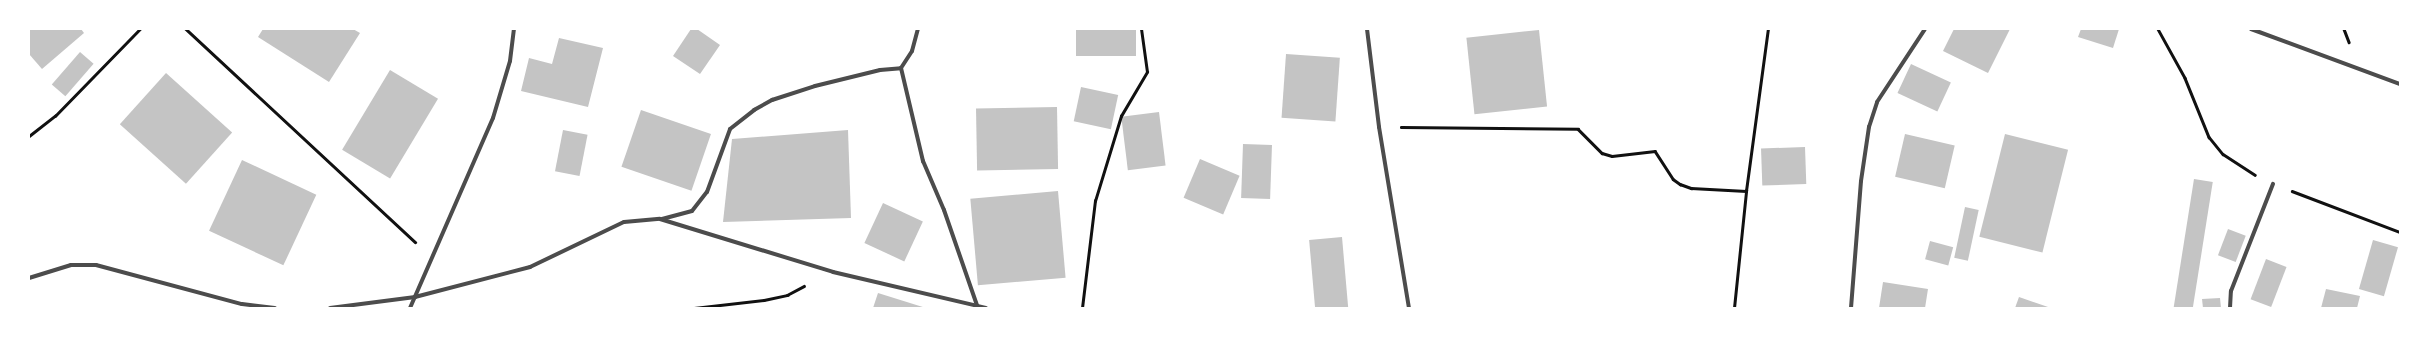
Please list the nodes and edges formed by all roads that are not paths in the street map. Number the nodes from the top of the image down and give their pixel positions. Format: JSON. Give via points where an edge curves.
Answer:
{"nodes":[{"id":1,"x":514,"y":29,"type":"edge"},
{"id":2,"x":918,"y":29,"type":"edge"},
{"id":3,"x":1367,"y":29,"type":"edge"},
{"id":4,"x":1925,"y":29,"type":"edge"},
{"id":5,"x":2251,"y":29,"type":"edge"},
{"id":6,"x":901,"y":68,"type":"junction"},
{"id":7,"x":2400,"y":84,"type":"edge"},
{"id":8,"x":2273,"y":184,"type":"road end"},
{"id":9,"x":660,"y":219,"type":"junction"},
{"id":10,"x":29,"y":278,"type":"edge"},
{"id":11,"x":416,"y":297,"type":"junction"},
{"id":12,"x":978,"y":307,"type":"edge"},
{"id":13,"x":275,"y":308,"type":"edge"},
{"id":14,"x":330,"y":308,"type":"edge"},
{"id":15,"x":410,"y":308,"type":"edge"},
{"id":16,"x":986,"y":308,"type":"edge"},
{"id":17,"x":1409,"y":308,"type":"edge"},
{"id":18,"x":1851,"y":308,"type":"edge"},
{"id":19,"x":2230,"y":308,"type":"edge"}],
"edges":[{"from":1,"to":11,"type":"street","via":[[510,61],[493,118]]},
{"from":2,"to":6,"type":"street","via":[[912,51]]},
{"from":3,"to":17,"type":"street","via":[[1379,127]]},
{"from":4,"to":18,"type":"street","via":[[1878,102],[1869,127],[1861,181]]},
{"from":5,"to":7,"type":"street"},
{"from":6,"to":9,"type":"street","via":[[880,70],[814,86],[772,100],[754,110],[730,129],[707,192],[692,211]]},
{"from":6,"to":12,"type":"street","via":[[923,161]]},
{"from":8,"to":19,"type":"street","via":[[2231,291]]},
{"from":9,"to":11,"type":"street","via":[[624,222],[530,267]]},
{"from":9,"to":12,"type":"street","via":[[833,272]]},
{"from":10,"to":13,"type":"street","via":[[71,265],[96,265],[242,304]]},
{"from":11,"to":14,"type":"street"},
{"from":11,"to":15,"type":"street"},
{"from":12,"to":16,"type":"street"}]}
